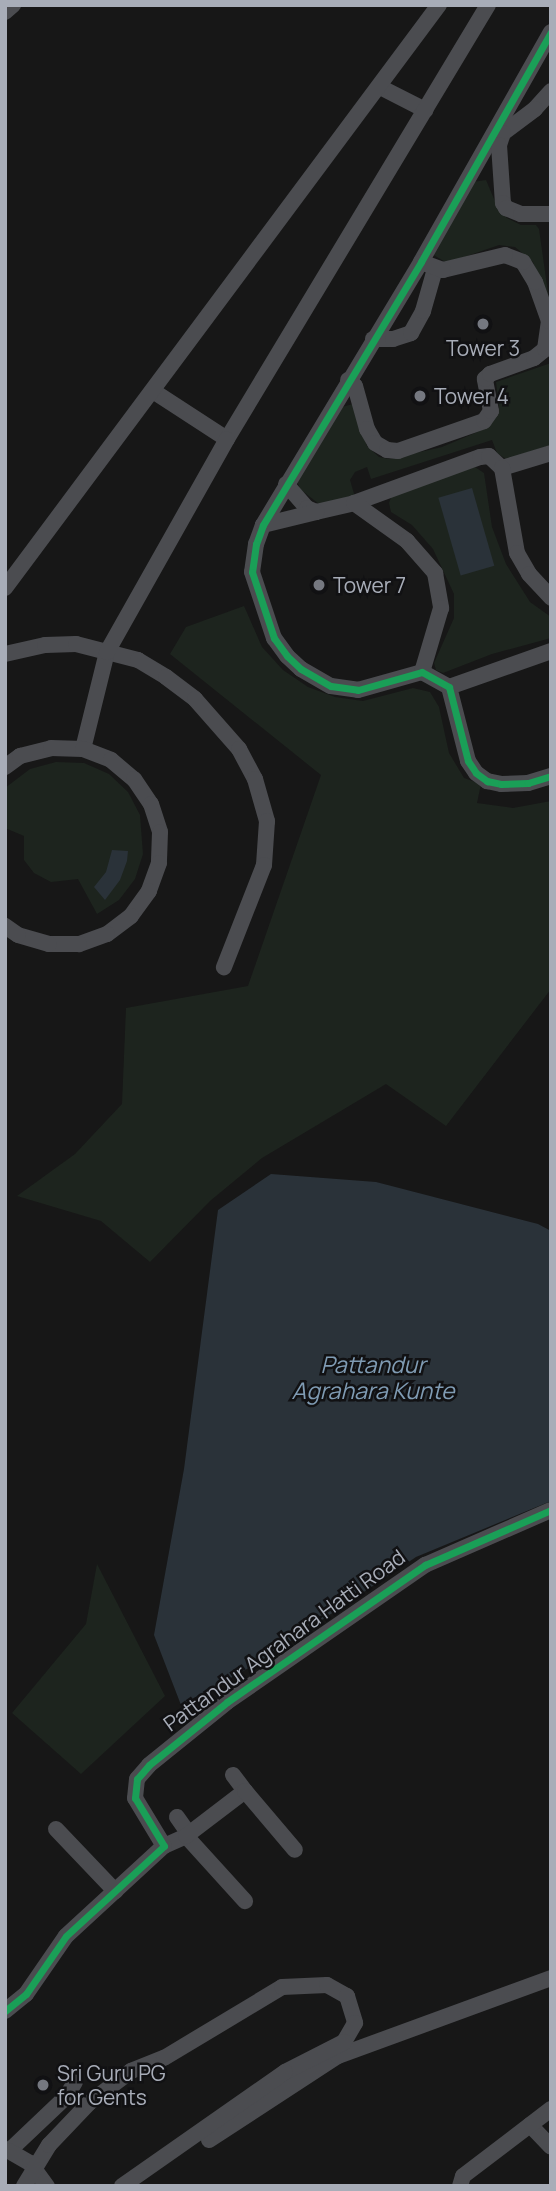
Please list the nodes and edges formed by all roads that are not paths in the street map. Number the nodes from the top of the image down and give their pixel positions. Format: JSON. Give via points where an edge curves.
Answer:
{"nodes":[{"id":1,"x":13,"y":5,"type":"edge"},
{"id":2,"x":439,"y":5,"type":"edge"},
{"id":3,"x":488,"y":5,"type":"edge"},
{"id":4,"x":5,"y":12,"type":"edge"},
{"id":5,"x":551,"y":32,"type":"edge"},
{"id":6,"x":380,"y":87,"type":"junction"},
{"id":7,"x":551,"y":91,"type":"edge"},
{"id":8,"x":425,"y":110,"type":"junction"},
{"id":9,"x":551,"y":215,"type":"edge"},
{"id":10,"x":428,"y":265,"type":"junction"},
{"id":11,"x":373,"y":338,"type":"junction"},
{"id":12,"x":548,"y":348,"type":"edge"},
{"id":13,"x":348,"y":380,"type":"junction"},
{"id":14,"x":153,"y":391,"type":"junction"},
{"id":15,"x":227,"y":439,"type":"junction"},
{"id":16,"x":551,"y":453,"type":"edge"},
{"id":17,"x":502,"y":468,"type":"junction"},
{"id":18,"x":286,"y":485,"type":"junction"},
{"id":19,"x":354,"y":503,"type":"junction"},
{"id":20,"x":316,"y":512,"type":"junction"},
{"id":21,"x":263,"y":525,"type":"junction"},
{"id":22,"x":544,"y":584,"type":"edge"},
{"id":23,"x":5,"y":588,"type":"edge"},
{"id":24,"x":551,"y":598,"type":"edge"},
{"id":25,"x":551,"y":651,"type":"edge"},
{"id":26,"x":107,"y":652,"type":"junction"},
{"id":27,"x":5,"y":654,"type":"edge"},
{"id":28,"x":422,"y":672,"type":"junction"},
{"id":29,"x":449,"y":687,"type":"junction"},
{"id":30,"x":83,"y":749,"type":"junction"},
{"id":31,"x":5,"y":766,"type":"edge"},
{"id":32,"x":551,"y":776,"type":"edge"},
{"id":33,"x":5,"y":926,"type":"edge"},
{"id":34,"x":224,"y":967,"type":"dead end"},
{"id":35,"x":551,"y":1510,"type":"edge"},
{"id":36,"x":233,"y":1775,"type":"dead end"},
{"id":37,"x":245,"y":1791,"type":"junction"},
{"id":38,"x":177,"y":1817,"type":"dead end"},
{"id":39,"x":56,"y":1829,"type":"dead end"},
{"id":40,"x":188,"y":1835,"type":"junction"},
{"id":41,"x":164,"y":1846,"type":"junction"},
{"id":42,"x":295,"y":1850,"type":"dead end"},
{"id":43,"x":115,"y":1891,"type":"junction"},
{"id":44,"x":245,"y":1901,"type":"dead end"},
{"id":45,"x":551,"y":1978,"type":"edge"},
{"id":46,"x":5,"y":2011,"type":"edge"},
{"id":47,"x":75,"y":2082,"type":"dead end"},
{"id":48,"x":551,"y":2109,"type":"edge"},
{"id":49,"x":530,"y":2125,"type":"junction"},
{"id":50,"x":551,"y":2147,"type":"edge"},
{"id":51,"x":7,"y":2150,"type":"edge"},
{"id":52,"x":186,"y":2154,"type":"dead end"},
{"id":53,"x":35,"y":2169,"type":"junction"},
{"id":54,"x":24,"y":2186,"type":"edge"},
{"id":55,"x":47,"y":2186,"type":"edge"},
{"id":56,"x":122,"y":2186,"type":"edge"},
{"id":57,"x":460,"y":2186,"type":"edge"}],
"edges":[{"from":1,"to":4,"type":"street"},
{"from":2,"to":6,"type":"street"},
{"from":3,"to":8,"type":"street"},
{"from":5,"to":10,"type":"street"},
{"from":6,"to":8,"type":"street"},
{"from":6,"to":14,"type":"street"},
{"from":7,"to":9,"type":"street","via":[[503,133],[499,145],[506,208],[521,214]]},
{"from":8,"to":15,"type":"street"},
{"from":10,"to":11,"type":"street"},
{"from":10,"to":11,"type":"street","via":[[423,311],[411,333],[393,339]]},
{"from":10,"to":12,"type":"street","via":[[449,270],[505,255],[523,262],[549,321]]},
{"from":11,"to":13,"type":"street"},
{"from":12,"to":13,"type":"street","via":[[485,379],[491,411],[484,421],[398,451],[375,443],[355,386]]},
{"from":13,"to":18,"type":"street"},
{"from":14,"to":15,"type":"street"},
{"from":14,"to":23,"type":"street"},
{"from":15,"to":26,"type":"street"},
{"from":16,"to":17,"type":"street"},
{"from":17,"to":19,"type":"street","via":[[495,459],[480,457]]},
{"from":17,"to":22,"type":"street","via":[[517,553]]},
{"from":18,"to":20,"type":"street"},
{"from":18,"to":21,"type":"street"},
{"from":19,"to":20,"type":"street"},
{"from":19,"to":28,"type":"street","via":[[407,541],[435,573],[441,608]]},
{"from":20,"to":21,"type":"street"},
{"from":21,"to":28,"type":"street","via":[[252,572],[274,638],[301,669],[331,686],[358,690]]},
{"from":22,"to":24,"type":"street"},
{"from":25,"to":29,"type":"street"},
{"from":26,"to":27,"type":"street","via":[[45,645]]},
{"from":26,"to":30,"type":"street"},
{"from":26,"to":34,"type":"street","via":[[138,660],[195,699],[220,724],[255,779],[267,821],[264,865]]},
{"from":28,"to":29,"type":"street"},
{"from":29,"to":32,"type":"street","via":[[468,761],[476,773],[501,784]]},
{"from":30,"to":31,"type":"street","via":[[51,748],[20,756]]},
{"from":30,"to":33,"type":"street","via":[[111,760],[134,779],[151,804],[160,832],[159,863],[149,891],[131,916],[79,944],[48,944]]},
{"from":35,"to":41,"type":"street","name":"Pattandur Agrahara Hatti Road","via":[[425,1565],[227,1702],[149,1765],[137,1779],[135,1798]]},
{"from":36,"to":37,"type":"street"},
{"from":37,"to":40,"type":"street"},
{"from":37,"to":42,"type":"street"},
{"from":38,"to":40,"type":"street"},
{"from":39,"to":43,"type":"street"},
{"from":40,"to":41,"type":"street"},
{"from":40,"to":44,"type":"street"},
{"from":41,"to":43,"type":"street"},
{"from":43,"to":46,"type":"street","via":[[61,1942],[26,1994]]},
{"from":45,"to":52,"type":"street","via":[[338,2056]]},
{"from":47,"to":51,"type":"street","via":[[66,2097]]},
{"from":48,"to":49,"type":"street"},
{"from":49,"to":50,"type":"street"},
{"from":49,"to":57,"type":"street","via":[[463,2176]]},
{"from":51,"to":53,"type":"street"},
{"from":53,"to":54,"type":"street"},
{"from":53,"to":55,"type":"street"},
{"from":53,"to":56,"type":"street","via":[[49,2145],[89,2103],[131,2071],[164,2058],[282,1987],[327,1985],[346,1996],[355,2023],[344,2042],[285,2072]]}]}
